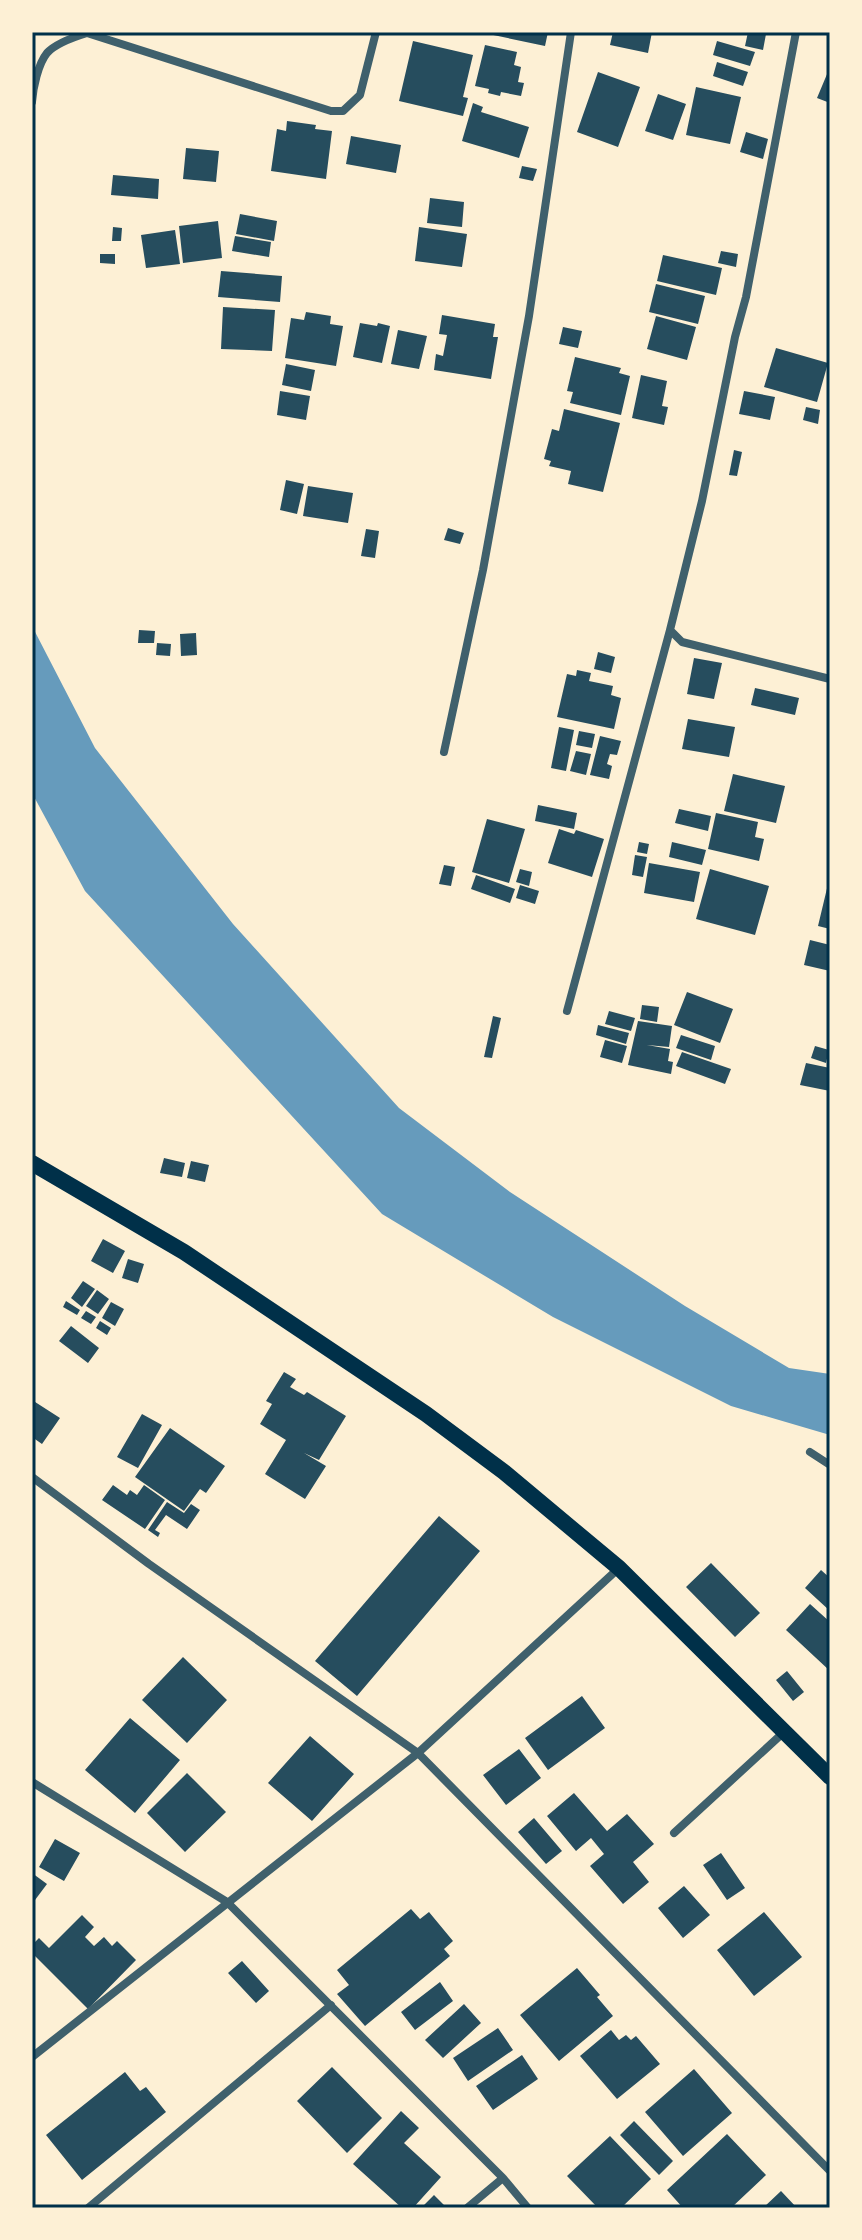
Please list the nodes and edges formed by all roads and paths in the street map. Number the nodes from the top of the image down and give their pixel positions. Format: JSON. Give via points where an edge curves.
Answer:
{"nodes":[{"id":1,"x":376,"y":32,"type":"edge"},
{"id":2,"x":571,"y":32,"type":"edge"},
{"id":3,"x":796,"y":32,"type":"edge"},
{"id":4,"x":32,"y":102,"type":"edge"},
{"id":5,"x":670,"y":630,"type":"junction"},
{"id":6,"x":830,"y":679,"type":"edge"},
{"id":7,"x":444,"y":752,"type":"dead end"},
{"id":8,"x":567,"y":1011,"type":"dead end"},
{"id":9,"x":32,"y":1163,"type":"edge"},
{"id":10,"x":810,"y":1452,"type":"dead end"},
{"id":11,"x":830,"y":1465,"type":"edge"},
{"id":12,"x":32,"y":1477,"type":"edge"},
{"id":13,"x":619,"y":1568,"type":"junction"},
{"id":14,"x":784,"y":1732,"type":"junction"},
{"id":15,"x":418,"y":1753,"type":"junction"},
{"id":16,"x":830,"y":1777,"type":"edge"},
{"id":17,"x":32,"y":1782,"type":"edge"},
{"id":18,"x":674,"y":1833,"type":"dead end"},
{"id":19,"x":227,"y":1902,"type":"junction"},
{"id":20,"x":331,"y":2005,"type":"junction"},
{"id":21,"x":32,"y":2057,"type":"edge"},
{"id":22,"x":830,"y":2171,"type":"edge"},
{"id":23,"x":503,"y":2178,"type":"junction"},
{"id":24,"x":88,"y":2208,"type":"edge"},
{"id":25,"x":467,"y":2208,"type":"edge"},
{"id":26,"x":528,"y":2208,"type":"edge"}],
"edges":[{"from":1,"to":4,"type":"street","via":[[360,95],[343,111],[87,33],[47,54],[33,85]]},
{"from":2,"to":7,"type":"street","via":[[529,316]]},
{"from":3,"to":5,"type":"street","via":[[746,297]]},
{"from":5,"to":6,"type":"street","via":[[682,642]]},
{"from":5,"to":8,"type":"street"},
{"from":9,"to":13,"type":"main road","via":[[184,1252],[426,1414]]},
{"from":10,"to":11,"type":"street"},
{"from":12,"to":15,"type":"street"},
{"from":13,"to":14,"type":"main road"},
{"from":13,"to":15,"type":"street"},
{"from":14,"to":16,"type":"main road"},
{"from":14,"to":18,"type":"street"},
{"from":15,"to":19,"type":"street"},
{"from":15,"to":22,"type":"street"},
{"from":17,"to":19,"type":"street"},
{"from":19,"to":20,"type":"street"},
{"from":19,"to":21,"type":"street"},
{"from":20,"to":23,"type":"street"},
{"from":20,"to":24,"type":"street"},
{"from":23,"to":25,"type":"street"},
{"from":23,"to":26,"type":"street"}]}
